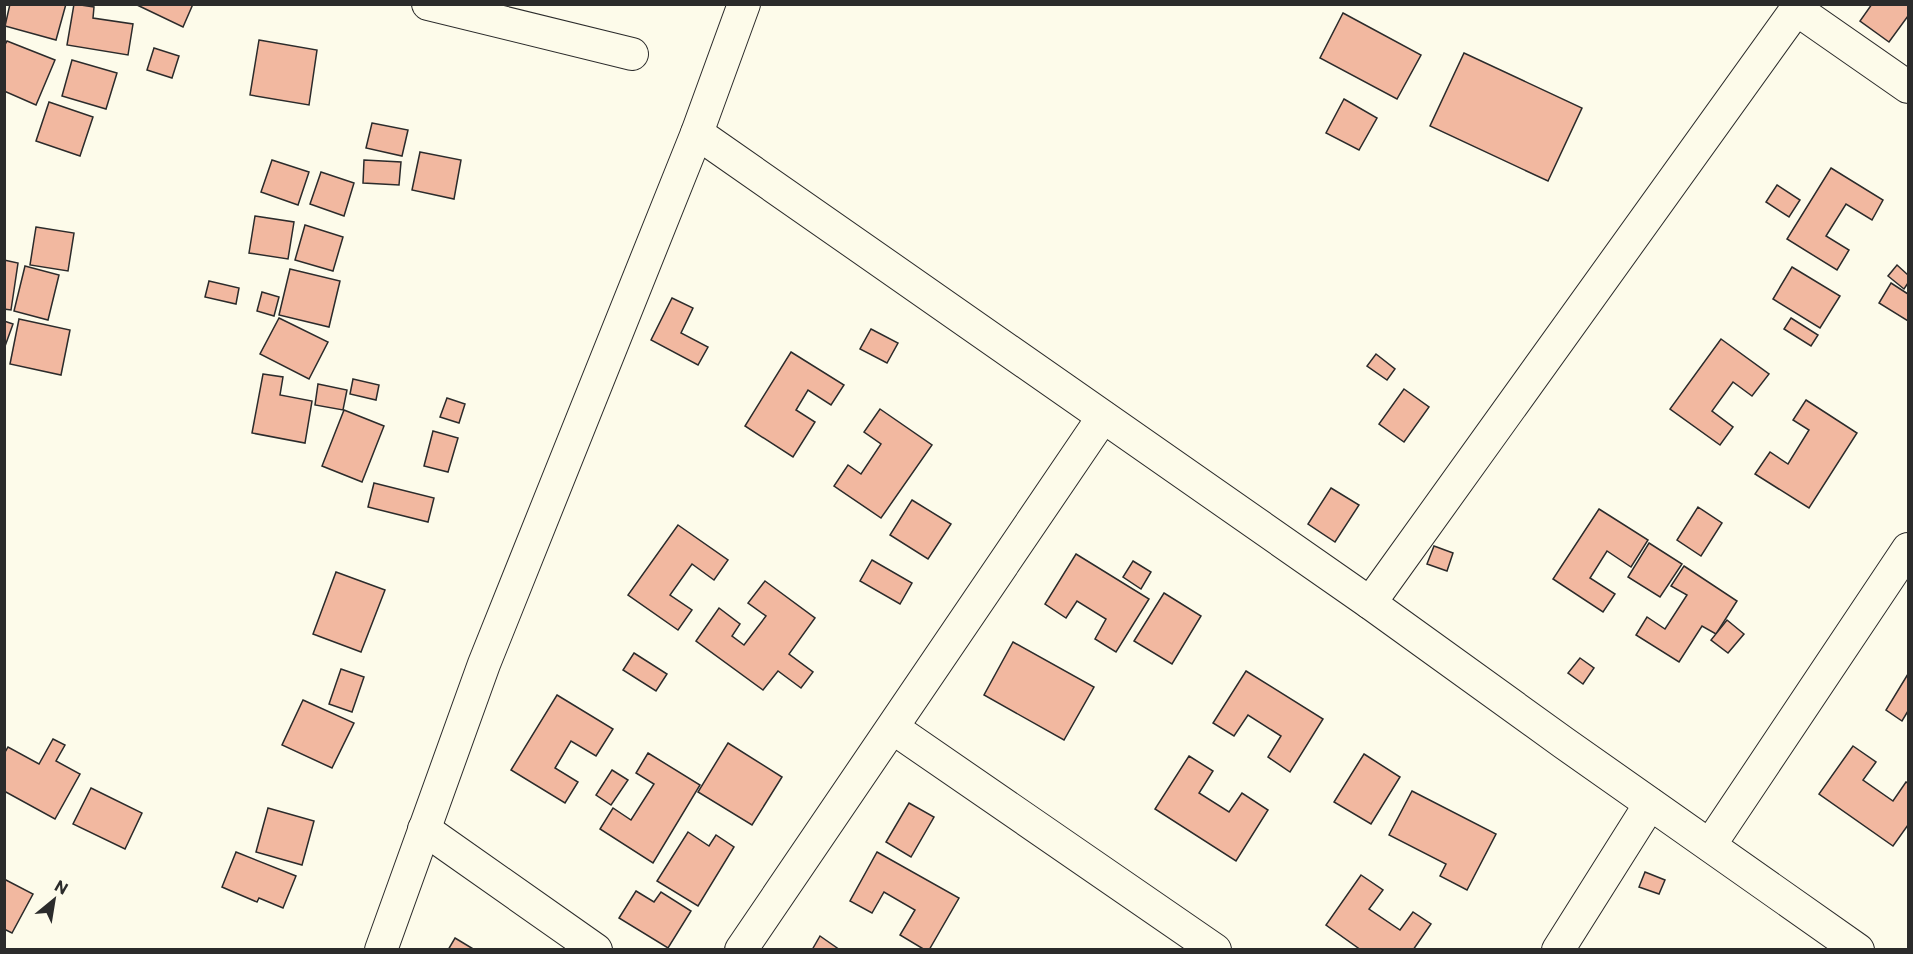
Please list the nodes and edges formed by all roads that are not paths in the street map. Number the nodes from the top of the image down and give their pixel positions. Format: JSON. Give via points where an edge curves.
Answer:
{"nodes":[{"id":1,"x":428,"y":4,"type":"edge"},
{"id":2,"x":744,"y":4,"type":"edge"},
{"id":3,"x":1798,"y":7,"type":"edge"},
{"id":4,"x":632,"y":54,"type":"dead end"},
{"id":5,"x":1908,"y":87,"type":"edge"},
{"id":6,"x":697,"y":133,"type":"junction"},
{"id":7,"x":1103,"y":417,"type":"junction"},
{"id":8,"x":1908,"y":549,"type":"edge"},
{"id":9,"x":1370,"y":603,"type":"junction"},
{"id":10,"x":892,"y":728,"type":"junction"},
{"id":11,"x":1650,"y":804,"type":"junction"},
{"id":12,"x":423,"y":829,"type":"junction"},
{"id":13,"x":1710,"y":845,"type":"junction"},
{"id":14,"x":381,"y":950,"type":"edge"},
{"id":15,"x":596,"y":950,"type":"edge"},
{"id":16,"x":741,"y":950,"type":"edge"},
{"id":17,"x":1215,"y":950,"type":"edge"},
{"id":18,"x":1557,"y":950,"type":"edge"},
{"id":19,"x":1858,"y":950,"type":"edge"}],
"edges":[{"from":1,"to":4,"type":"street"},
{"from":2,"to":6,"type":"street"},
{"from":3,"to":5,"type":"street"},
{"from":3,"to":9,"type":"street"},
{"from":6,"to":7,"type":"street"},
{"from":6,"to":12,"type":"street","via":[[484,664]]},
{"from":7,"to":9,"type":"street"},
{"from":7,"to":10,"type":"street"},
{"from":8,"to":13,"type":"street"},
{"from":9,"to":11,"type":"street"},
{"from":10,"to":16,"type":"street"},
{"from":10,"to":17,"type":"street"},
{"from":11,"to":13,"type":"street"},
{"from":11,"to":18,"type":"street"},
{"from":12,"to":14,"type":"street"},
{"from":12,"to":15,"type":"street"},
{"from":13,"to":19,"type":"street"}]}
